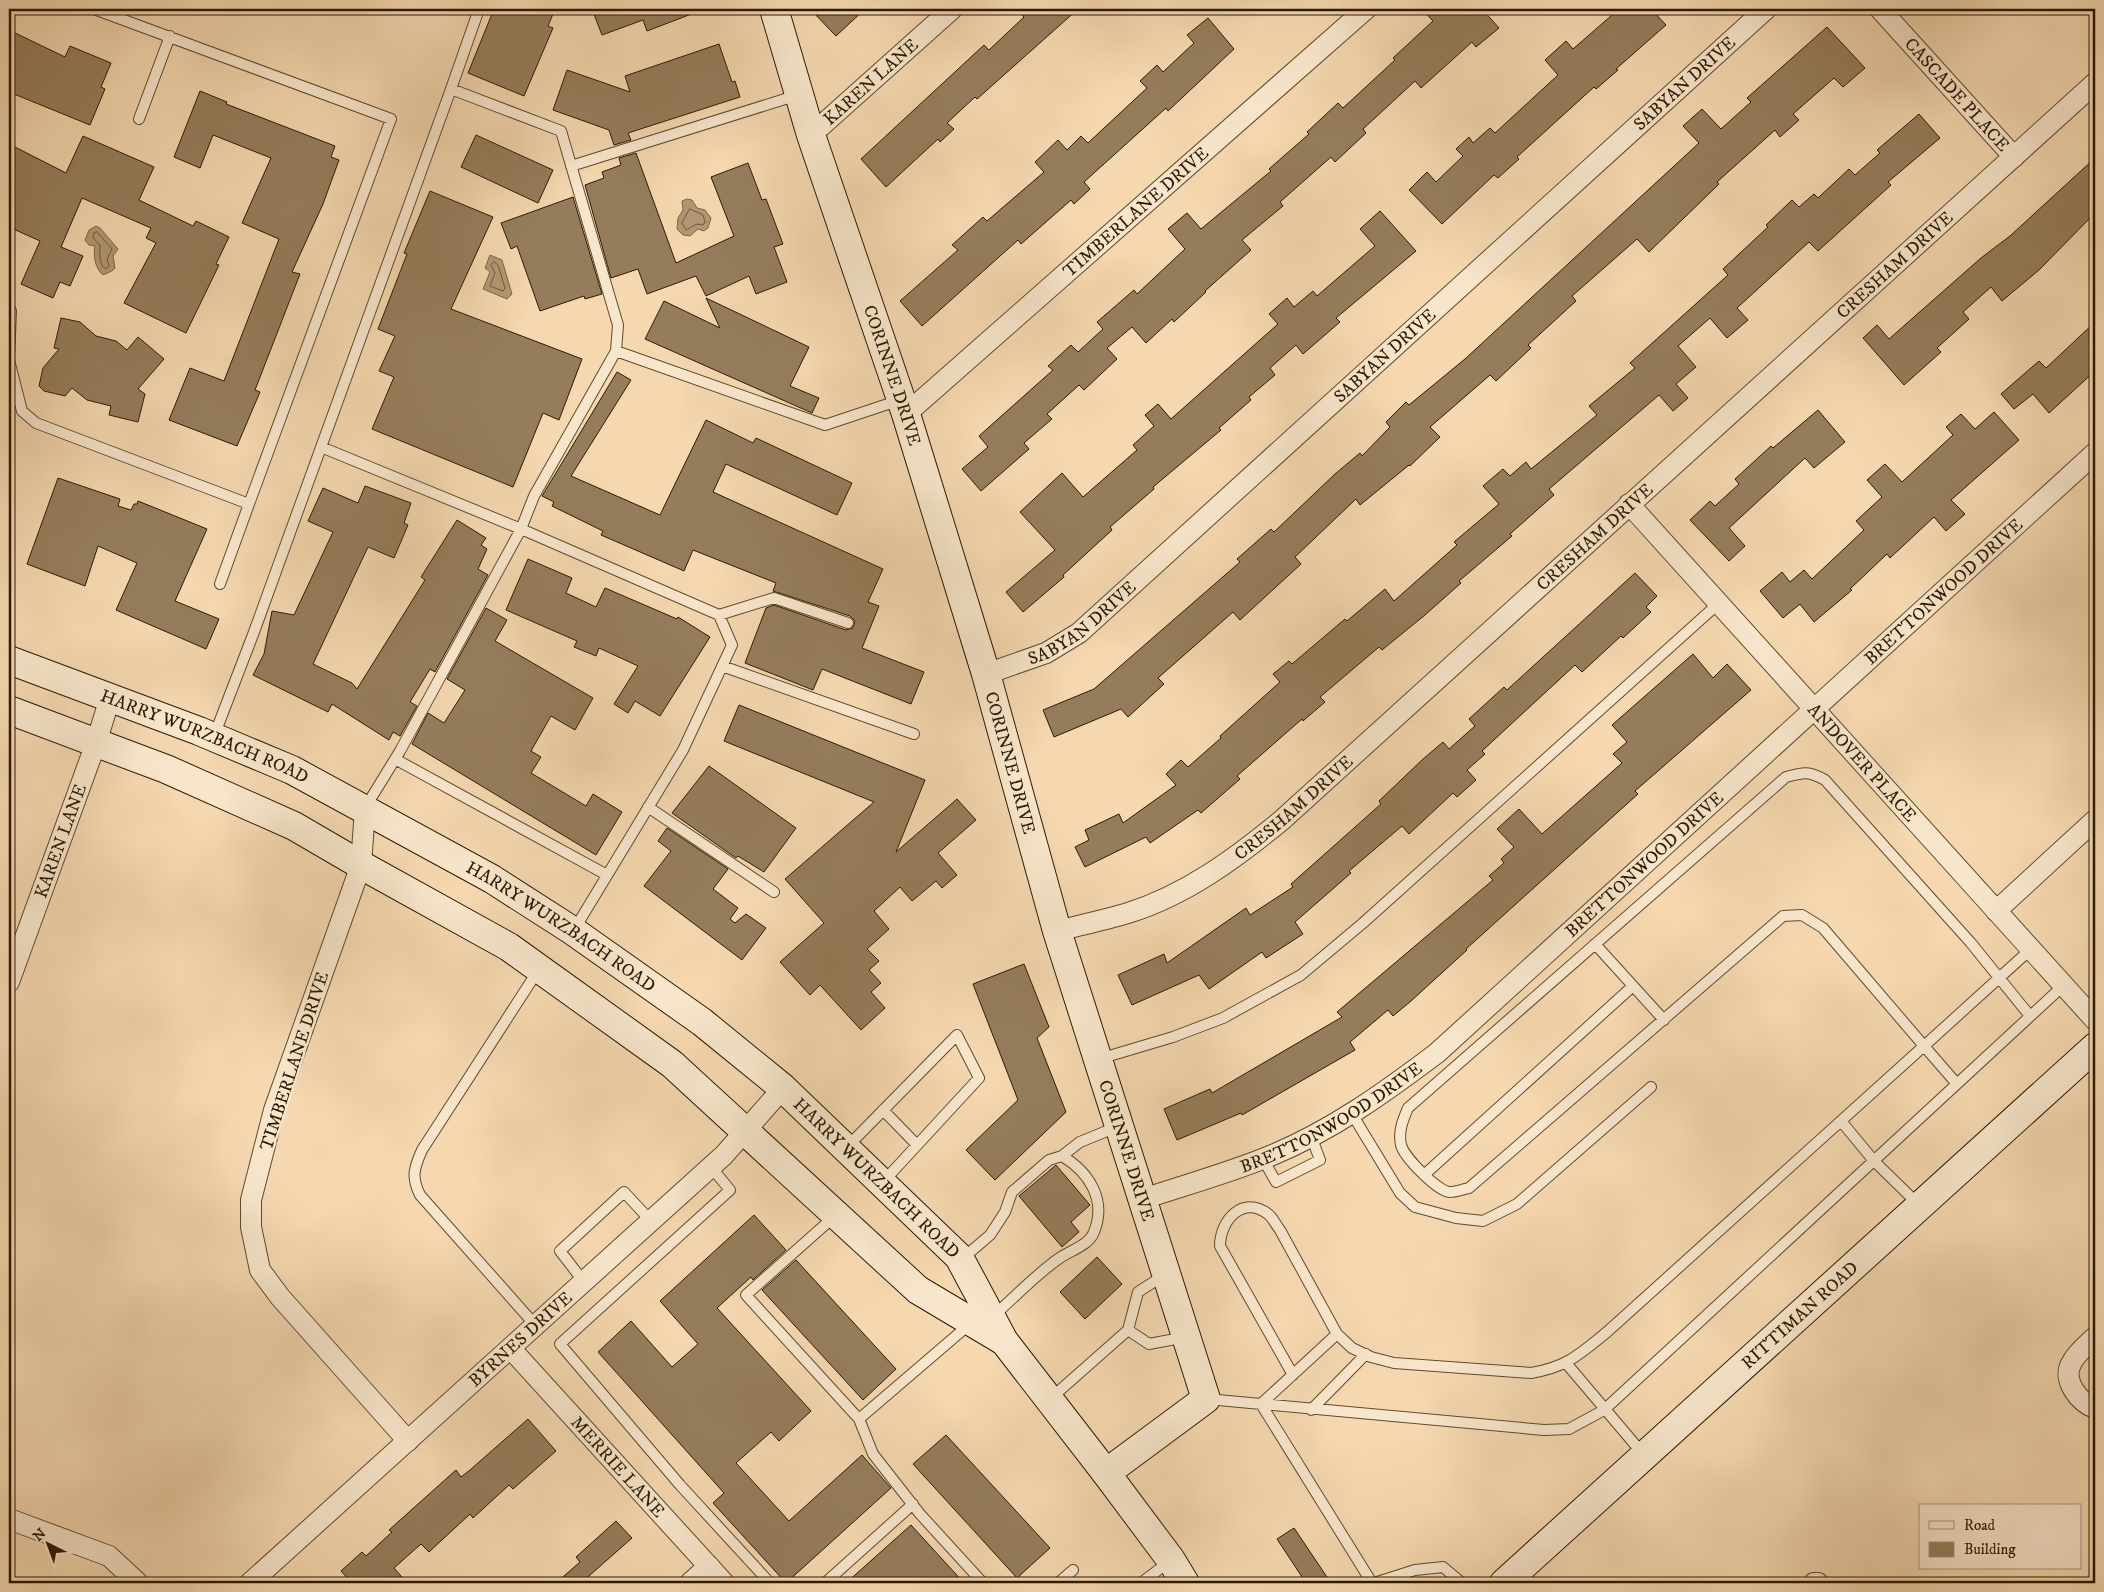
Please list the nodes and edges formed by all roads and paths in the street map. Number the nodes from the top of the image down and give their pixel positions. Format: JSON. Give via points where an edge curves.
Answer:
{"nodes":[{"id":1,"x":94,"y":9,"type":"edge"},
{"id":2,"x":479,"y":9,"type":"edge"},
{"id":3,"x":774,"y":9,"type":"edge"},
{"id":4,"x":952,"y":9,"type":"edge"},
{"id":5,"x":1366,"y":9,"type":"edge"},
{"id":6,"x":1766,"y":9,"type":"edge"},
{"id":7,"x":1880,"y":9,"type":"edge"},
{"id":8,"x":170,"y":36,"type":"junction"},
{"id":9,"x":2095,"y":83,"type":"edge"},
{"id":10,"x":451,"y":88,"type":"junction"},
{"id":11,"x":800,"y":95,"type":"junction"},
{"id":12,"x":139,"y":119,"type":"dead end"},
{"id":13,"x":811,"y":135,"type":"junction"},
{"id":14,"x":2014,"y":157,"type":"junction"},
{"id":15,"x":571,"y":166,"type":"junction"},
{"id":16,"x":9,"y":307,"type":"edge"},
{"id":17,"x":616,"y":350,"type":"junction"},
{"id":18,"x":9,"y":360,"type":"edge"},
{"id":19,"x":903,"y":407,"type":"junction"},
{"id":20,"x":321,"y":447,"type":"junction"},
{"id":21,"x":2095,"y":453,"type":"edge"},
{"id":22,"x":250,"y":504,"type":"junction"},
{"id":23,"x":1629,"y":504,"type":"junction"},
{"id":24,"x":521,"y":529,"type":"junction"},
{"id":25,"x":220,"y":584,"type":"dead end"},
{"id":26,"x":1719,"y":603,"type":"junction"},
{"id":27,"x":720,"y":615,"type":"junction"},
{"id":28,"x":848,"y":623,"type":"dead end"},
{"id":29,"x":9,"y":660,"type":"edge"},
{"id":30,"x":722,"y":666,"type":"junction"},
{"id":31,"x":986,"y":674,"type":"junction"},
{"id":32,"x":110,"y":698,"type":"junction"},
{"id":33,"x":1815,"y":709,"type":"junction"},
{"id":34,"x":9,"y":710,"type":"edge"},
{"id":35,"x":914,"y":734,"type":"dead end"},
{"id":36,"x":214,"y":737,"type":"junction"},
{"id":37,"x":96,"y":743,"type":"junction"},
{"id":38,"x":398,"y":755,"type":"junction"},
{"id":39,"x":648,"y":807,"type":"junction"},
{"id":40,"x":365,"y":808,"type":"junction"},
{"id":41,"x":2095,"y":820,"type":"edge"},
{"id":42,"x":361,"y":866,"type":"junction"},
{"id":43,"x":607,"y":876,"type":"junction"},
{"id":44,"x":774,"y":892,"type":"dead end"},
{"id":45,"x":1996,"y":910,"type":"junction"},
{"id":46,"x":573,"y":931,"type":"junction"},
{"id":47,"x":1058,"y":931,"type":"junction"},
{"id":48,"x":1595,"y":944,"type":"junction"},
{"id":49,"x":2031,"y":949,"type":"junction"},
{"id":50,"x":539,"y":968,"type":"junction"},
{"id":51,"x":1998,"y":979,"type":"junction"},
{"id":52,"x":9,"y":982,"type":"edge"},
{"id":53,"x":2064,"y":985,"type":"junction"},
{"id":54,"x":1633,"y":986,"type":"junction"},
{"id":55,"x":2030,"y":1016,"type":"junction"},
{"id":56,"x":1664,"y":1020,"type":"junction"},
{"id":57,"x":2095,"y":1020,"type":"edge"},
{"id":58,"x":1924,"y":1046,"type":"junction"},
{"id":59,"x":2095,"y":1047,"type":"edge"},
{"id":60,"x":1099,"y":1059,"type":"junction"},
{"id":61,"x":1957,"y":1084,"type":"junction"},
{"id":62,"x":1652,"y":1087,"type":"dead end"},
{"id":63,"x":783,"y":1088,"type":"junction"},
{"id":64,"x":883,"y":1110,"type":"junction"},
{"id":65,"x":1352,"y":1114,"type":"junction"},
{"id":66,"x":1841,"y":1121,"type":"junction"},
{"id":67,"x":1120,"y":1125,"type":"junction"},
{"id":68,"x":746,"y":1131,"type":"junction"},
{"id":69,"x":1311,"y":1136,"type":"junction"},
{"id":70,"x":917,"y":1145,"type":"junction"},
{"id":71,"x":846,"y":1147,"type":"junction"},
{"id":72,"x":1062,"y":1156,"type":"junction"},
{"id":73,"x":1263,"y":1159,"type":"junction"},
{"id":74,"x":1874,"y":1161,"type":"junction"},
{"id":75,"x":711,"y":1167,"type":"junction"},
{"id":76,"x":1424,"y":1175,"type":"junction"},
{"id":77,"x":883,"y":1182,"type":"junction"},
{"id":78,"x":1144,"y":1199,"type":"junction"},
{"id":79,"x":1920,"y":1206,"type":"junction"},
{"id":80,"x":837,"y":1215,"type":"junction"},
{"id":81,"x":651,"y":1222,"type":"junction"},
{"id":82,"x":961,"y":1261,"type":"junction"},
{"id":83,"x":1167,"y":1273,"type":"junction"},
{"id":84,"x":584,"y":1282,"type":"junction"},
{"id":85,"x":536,"y":1326,"type":"junction"},
{"id":86,"x":989,"y":1327,"type":"junction"},
{"id":87,"x":1128,"y":1330,"type":"junction"},
{"id":88,"x":1337,"y":1334,"type":"junction"},
{"id":89,"x":1186,"y":1337,"type":"junction"},
{"id":90,"x":2095,"y":1337,"type":"edge"},
{"id":91,"x":511,"y":1349,"type":"junction"},
{"id":92,"x":1366,"y":1354,"type":"junction"},
{"id":93,"x":1566,"y":1363,"type":"junction"},
{"id":94,"x":1293,"y":1375,"type":"junction"},
{"id":95,"x":1206,"y":1399,"type":"junction"},
{"id":96,"x":1050,"y":1400,"type":"junction"},
{"id":97,"x":1261,"y":1404,"type":"junction"},
{"id":98,"x":2095,"y":1408,"type":"edge"},
{"id":99,"x":1311,"y":1410,"type":"junction"},
{"id":100,"x":1604,"y":1410,"type":"junction"},
{"id":101,"x":859,"y":1419,"type":"junction"},
{"id":102,"x":408,"y":1441,"type":"junction"},
{"id":103,"x":1644,"y":1455,"type":"junction"},
{"id":104,"x":1106,"y":1473,"type":"junction"},
{"id":105,"x":912,"y":1504,"type":"junction"},
{"id":106,"x":9,"y":1519,"type":"edge"},
{"id":107,"x":1171,"y":1560,"type":"junction"},
{"id":108,"x":709,"y":1566,"type":"junction"},
{"id":109,"x":1073,"y":1570,"type":"dead end"},
{"id":110,"x":138,"y":1583,"type":"edge"},
{"id":111,"x":250,"y":1583,"type":"edge"},
{"id":112,"x":690,"y":1583,"type":"edge"},
{"id":113,"x":724,"y":1583,"type":"edge"},
{"id":114,"x":770,"y":1583,"type":"edge"},
{"id":115,"x":825,"y":1583,"type":"edge"},
{"id":116,"x":983,"y":1583,"type":"edge"},
{"id":117,"x":1058,"y":1583,"type":"edge"},
{"id":118,"x":1141,"y":1583,"type":"edge"},
{"id":119,"x":1185,"y":1583,"type":"edge"},
{"id":120,"x":1373,"y":1583,"type":"edge"},
{"id":121,"x":1462,"y":1583,"type":"edge"},
{"id":122,"x":1504,"y":1583,"type":"edge"},
{"id":123,"x":1814,"y":1583,"type":"edge"},
{"id":124,"x":1818,"y":1583,"type":"edge"}],
"edges":[{"from":1,"to":8,"type":"lane"},
{"from":2,"to":10,"type":"lane"},
{"from":3,"to":11,"type":"main road","name":"CORINNE DRIVE"},
{"from":4,"to":13,"type":"street","name":"KAREN LANE"},
{"from":5,"to":19,"type":"street","name":"TIMBERLANE DRIVE"},
{"from":6,"to":31,"type":"street","name":"SABYAN DRIVE","via":[[1079,633],[1046,653]]},
{"from":7,"to":14,"type":"street","name":"CASCADE PLACE"},
{"from":8,"to":12,"type":"lane"},
{"from":8,"to":22,"type":"lane","via":[[391,119]]},
{"from":9,"to":14,"type":"street","name":"CRESHAM DRIVE"},
{"from":10,"to":15,"type":"lane","via":[[560,131]]},
{"from":10,"to":20,"type":"lane"},
{"from":11,"to":13,"type":"main road","name":"CORINNE DRIVE"},
{"from":11,"to":15,"type":"lane"},
{"from":13,"to":19,"type":"main road","name":"CORINNE DRIVE"},
{"from":14,"to":23,"type":"street","name":"CRESHAM DRIVE"},
{"from":15,"to":17,"type":"lane","via":[[618,324]]},
{"from":16,"to":18,"type":"lane"},
{"from":17,"to":19,"type":"lane","via":[[825,425]]},
{"from":17,"to":24,"type":"lane","via":[[534,496]]},
{"from":18,"to":22,"type":"lane","via":[[22,411],[36,424]]},
{"from":19,"to":31,"type":"main road","name":"CORINNE DRIVE"},
{"from":20,"to":24,"type":"lane"},
{"from":20,"to":36,"type":"lane"},
{"from":21,"to":33,"type":"street","name":"BRETTONWOOD DRIVE"},
{"from":22,"to":25,"type":"lane"},
{"from":23,"to":26,"type":"street","name":"ANDOVER PLACE"},
{"from":23,"to":47,"type":"street","name":"CRESHAM DRIVE","via":[[1246,850],[1164,898],[1129,913]]},
{"from":24,"to":27,"type":"lane"},
{"from":24,"to":38,"type":"lane"},
{"from":26,"to":33,"type":"street","name":"ANDOVER PLACE"},
{"from":26,"to":60,"type":"lane","via":[[1364,923],[1301,974],[1223,1018]]},
{"from":27,"to":28,"type":"lane","via":[[774,598]]},
{"from":27,"to":30,"type":"lane","via":[[732,645]]},
{"from":29,"to":32,"type":"main road","name":"HARRY WURZBACH ROAD"},
{"from":30,"to":35,"type":"lane"},
{"from":30,"to":39,"type":"lane","via":[[683,750]]},
{"from":31,"to":47,"type":"main road","name":"CORINNE DRIVE"},
{"from":32,"to":36,"type":"main road","name":"HARRY WURZBACH ROAD"},
{"from":32,"to":37,"type":"street","name":"KAREN LANE"},
{"from":33,"to":45,"type":"street","name":"ANDOVER PLACE"},
{"from":33,"to":65,"type":"street","name":"BRETTONWOOD DRIVE","via":[[1437,1053]]},
{"from":34,"to":37,"type":"main road","name":"HARRY WURZBACH ROAD"},
{"from":36,"to":40,"type":"main road","name":"HARRY WURZBACH ROAD","via":[[292,770]]},
{"from":37,"to":42,"type":"main road","name":"HARRY WURZBACH ROAD","via":[[166,769],[294,826]]},
{"from":37,"to":52,"type":"street","name":"KAREN LANE"},
{"from":38,"to":40,"type":"lane"},
{"from":38,"to":43,"type":"lane"},
{"from":39,"to":43,"type":"lane"},
{"from":39,"to":44,"type":"lane"},
{"from":40,"to":42,"type":"street","name":"TIMBERLANE DRIVE"},
{"from":40,"to":46,"type":"main road","name":"HARRY WURZBACH ROAD","via":[[492,879]]},
{"from":41,"to":45,"type":"street"},
{"from":42,"to":50,"type":"main road","name":"HARRY WURZBACH ROAD","via":[[509,947]]},
{"from":42,"to":102,"type":"street","name":"TIMBERLANE DRIVE","via":[[274,1110],[251,1200],[251,1227],[260,1270],[280,1297]]},
{"from":43,"to":46,"type":"lane"},
{"from":45,"to":49,"type":"street","name":"ANDOVER PLACE"},
{"from":46,"to":63,"type":"main road","name":"HARRY WURZBACH ROAD","via":[[702,1022]]},
{"from":47,"to":60,"type":"main road","name":"CORINNE DRIVE"},
{"from":48,"to":51,"type":"lane","via":[[1786,777],[1812,772],[1825,780],[1971,943]]},
{"from":48,"to":54,"type":"lane"},
{"from":48,"to":76,"type":"lane","via":[[1408,1108],[1400,1126],[1401,1146]]},
{"from":49,"to":51,"type":"lane"},
{"from":49,"to":53,"type":"street","name":"ANDOVER PLACE"},
{"from":50,"to":68,"type":"main road","name":"HARRY WURZBACH ROAD","via":[[672,1064]]},
{"from":50,"to":85,"type":"lane","via":[[422,1150],[413,1171],[420,1195]]},
{"from":51,"to":55,"type":"lane"},
{"from":51,"to":58,"type":"lane"},
{"from":53,"to":55,"type":"lane"},
{"from":53,"to":57,"type":"street","name":"ANDOVER PLACE"},
{"from":54,"to":56,"type":"lane"},
{"from":54,"to":76,"type":"lane"},
{"from":55,"to":61,"type":"lane"},
{"from":56,"to":58,"type":"lane","via":[[1783,916],[1802,915],[1822,928]]},
{"from":56,"to":76,"type":"lane","via":[[1469,1188],[1449,1192]]},
{"from":58,"to":61,"type":"lane"},
{"from":58,"to":66,"type":"lane"},
{"from":59,"to":79,"type":"main road","name":"RITTIMAN ROAD"},
{"from":60,"to":67,"type":"main road","name":"CORINNE DRIVE"},
{"from":61,"to":74,"type":"lane"},
{"from":62,"to":65,"type":"lane","via":[[1517,1204],[1483,1220],[1456,1218],[1415,1208],[1400,1193]]},
{"from":63,"to":68,"type":"street","name":"BYRNES DRIVE"},
{"from":63,"to":71,"type":"main road","name":"HARRY WURZBACH ROAD"},
{"from":64,"to":70,"type":"lane"},
{"from":64,"to":70,"type":"lane","via":[[957,1035],[979,1078]]},
{"from":64,"to":71,"type":"lane"},
{"from":65,"to":69,"type":"street","name":"BRETTONWOOD DRIVE"},
{"from":66,"to":74,"type":"lane"},
{"from":66,"to":93,"type":"lane","via":[[1607,1332]]},
{"from":67,"to":72,"type":"lane","via":[[1080,1142]]},
{"from":67,"to":78,"type":"main road","name":"CORINNE DRIVE"},
{"from":68,"to":75,"type":"street","name":"BYRNES DRIVE"},
{"from":68,"to":80,"type":"main road","name":"HARRY WURZBACH ROAD"},
{"from":69,"to":73,"type":"street","name":"BRETTONWOOD DRIVE"},
{"from":69,"to":73,"type":"lane","via":[[1320,1160],[1276,1182]]},
{"from":70,"to":77,"type":"lane"},
{"from":71,"to":77,"type":"main road","name":"HARRY WURZBACH ROAD"},
{"from":72,"to":82,"type":"lane","via":[[1049,1160],[1012,1192],[1005,1212],[990,1235]]},
{"from":72,"to":86,"type":"lane","via":[[1078,1166],[1094,1187],[1099,1207],[1094,1234],[1061,1258]]},
{"from":73,"to":78,"type":"street","name":"BRETTONWOOD DRIVE"},
{"from":74,"to":79,"type":"lane"},
{"from":74,"to":100,"type":"lane"},
{"from":75,"to":81,"type":"street","name":"BYRNES DRIVE"},
{"from":75,"to":114,"type":"lane","via":[[730,1190],[560,1344],[680,1485]]},
{"from":77,"to":82,"type":"main road","name":"HARRY WURZBACH ROAD"},
{"from":78,"to":83,"type":"main road","name":"CORINNE DRIVE"},
{"from":79,"to":103,"type":"main road","name":"RITTIMAN ROAD"},
{"from":80,"to":86,"type":"main road","name":"HARRY WURZBACH ROAD","via":[[918,1290]]},
{"from":80,"to":101,"type":"lane","via":[[746,1295]]},
{"from":81,"to":84,"type":"street","name":"BYRNES DRIVE"},
{"from":81,"to":84,"type":"lane","via":[[624,1192],[560,1251]]},
{"from":82,"to":86,"type":"main road","name":"HARRY WURZBACH ROAD"},
{"from":83,"to":87,"type":"lane","via":[[1138,1292]]},
{"from":83,"to":89,"type":"main road","name":"CORINNE DRIVE"},
{"from":84,"to":85,"type":"street","name":"BYRNES DRIVE"},
{"from":85,"to":91,"type":"street","name":"BYRNES DRIVE"},
{"from":86,"to":96,"type":"main road","name":"HARRY WURZBACH ROAD"},
{"from":86,"to":101,"type":"lane"},
{"from":87,"to":89,"type":"lane","via":[[1149,1344]]},
{"from":87,"to":96,"type":"lane"},
{"from":88,"to":92,"type":"lane","via":[[1352,1348]]},
{"from":88,"to":94,"type":"lane"},
{"from":88,"to":94,"type":"lane","via":[[1270,1215],[1260,1209],[1238,1210],[1225,1222],[1220,1233],[1220,1246]]},
{"from":89,"to":95,"type":"main road","name":"CORINNE DRIVE"},
{"from":90,"to":98,"type":"street","via":[[2080,1350],[2070,1365],[2071,1383],[2078,1398]]},
{"from":91,"to":102,"type":"street","name":"BYRNES DRIVE"},
{"from":91,"to":108,"type":"street","name":"MERRIE LANE"},
{"from":92,"to":93,"type":"lane","via":[[1394,1363],[1531,1373]]},
{"from":92,"to":99,"type":"lane"},
{"from":93,"to":100,"type":"lane"},
{"from":94,"to":97,"type":"lane"},
{"from":95,"to":97,"type":"lane"},
{"from":95,"to":104,"type":"main road"},
{"from":96,"to":104,"type":"main road","name":"HARRY WURZBACH ROAD"},
{"from":97,"to":99,"type":"lane"},
{"from":97,"to":120,"type":"lane"},
{"from":99,"to":100,"type":"lane","via":[[1544,1430],[1569,1429]]},
{"from":100,"to":103,"type":"lane"},
{"from":101,"to":105,"type":"lane","via":[[873,1454]]},
{"from":102,"to":111,"type":"street","name":"BYRNES DRIVE"},
{"from":103,"to":122,"type":"main road","name":"RITTIMAN ROAD"},
{"from":104,"to":107,"type":"main road","name":"HARRY WURZBACH ROAD"},
{"from":105,"to":115,"type":"lane"},
{"from":105,"to":116,"type":"lane"},
{"from":106,"to":110,"type":"street","via":[[109,1556]]},
{"from":107,"to":118,"type":"lane"},
{"from":107,"to":119,"type":"main road","name":"HARRY WURZBACH ROAD"},
{"from":108,"to":112,"type":"street"},
{"from":108,"to":113,"type":"street","name":"MERRIE LANE"},
{"from":109,"to":117,"type":"lane"},
{"from":120,"to":121,"type":"lane","via":[[1415,1570],[1443,1566]]},
{"from":123,"to":124,"type":"street"}]}
